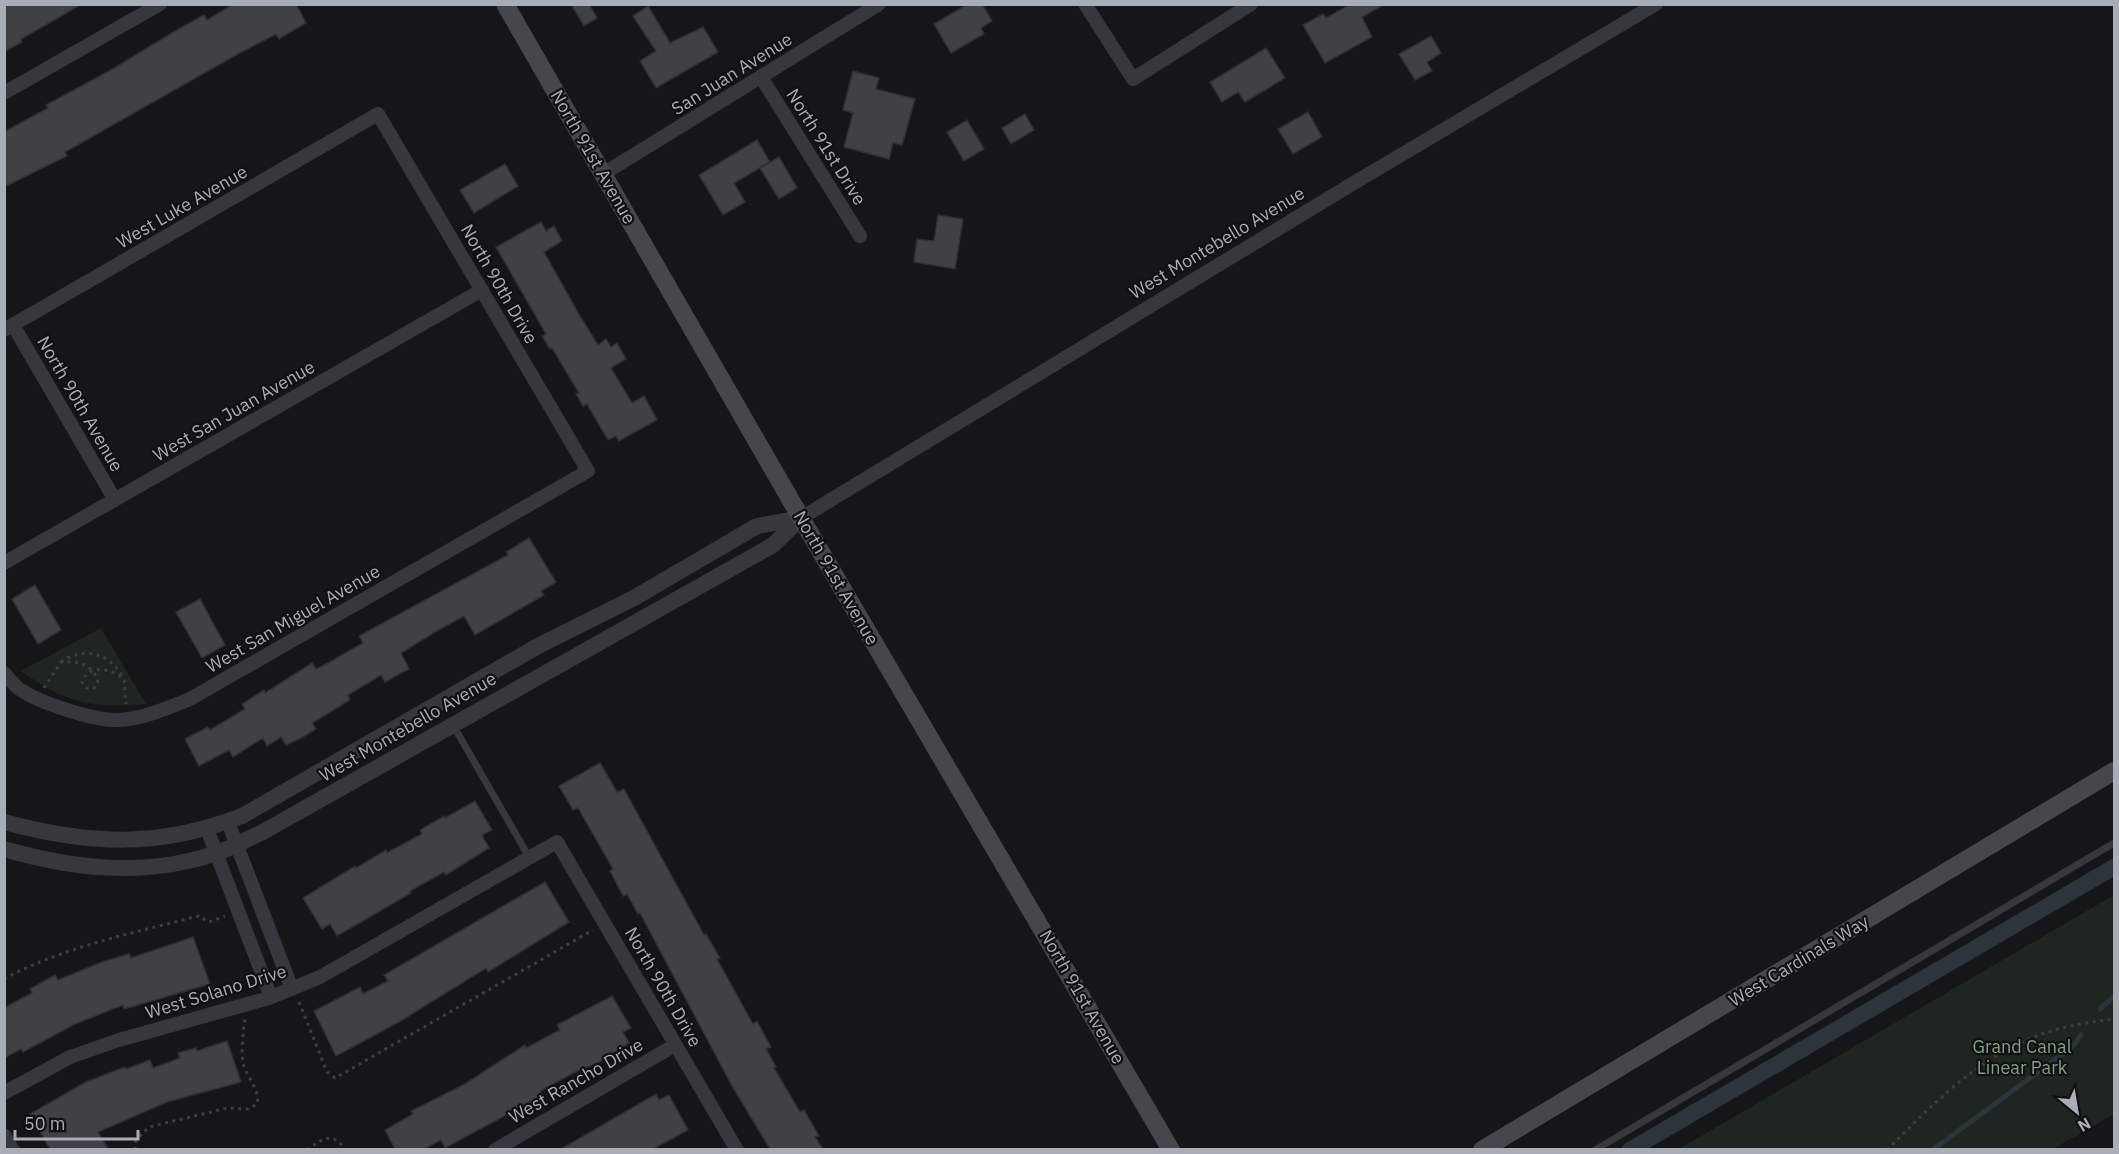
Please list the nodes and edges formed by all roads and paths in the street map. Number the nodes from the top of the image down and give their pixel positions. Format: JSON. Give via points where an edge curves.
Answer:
{"nodes":[{"id":1,"x":160,"y":4,"type":"edge"},
{"id":2,"x":505,"y":4,"type":"edge"},
{"id":3,"x":879,"y":4,"type":"edge"},
{"id":4,"x":1085,"y":4,"type":"edge"},
{"id":5,"x":1251,"y":4,"type":"edge"},
{"id":6,"x":1656,"y":4,"type":"edge"},
{"id":7,"x":761,"y":77,"type":"junction"},
{"id":8,"x":4,"y":93,"type":"edge"},
{"id":9,"x":378,"y":114,"type":"joint"},
{"id":10,"x":603,"y":174,"type":"junction"},
{"id":11,"x":860,"y":236,"type":"dead end"},
{"id":12,"x":482,"y":290,"type":"junction"},
{"id":13,"x":9,"y":328,"type":"edge"},
{"id":14,"x":588,"y":471,"type":"joint"},
{"id":15,"x":115,"y":500,"type":"junction"},
{"id":16,"x":801,"y":518,"type":"junction"},
{"id":17,"x":4,"y":563,"type":"edge"},
{"id":18,"x":61,"y":662,"type":"junction"},
{"id":19,"x":93,"y":671,"type":"junction"},
{"id":20,"x":4,"y":673,"type":"edge"},
{"id":21,"x":124,"y":679,"type":"junction"},
{"id":22,"x":39,"y":699,"type":"junction"},
{"id":23,"x":127,"y":718,"type":"junction"},
{"id":24,"x":452,"y":724,"type":"junction"},
{"id":25,"x":2115,"y":771,"type":"edge"},
{"id":26,"x":4,"y":822,"type":"edge"},
{"id":27,"x":228,"y":822,"type":"junction"},
{"id":28,"x":207,"y":829,"type":"junction"},
{"id":29,"x":557,"y":842,"type":"joint"},
{"id":30,"x":2115,"y":843,"type":"edge"},
{"id":31,"x":236,"y":844,"type":"junction"},
{"id":32,"x":4,"y":849,"type":"edge"},
{"id":33,"x":216,"y":854,"type":"junction"},
{"id":34,"x":529,"y":857,"type":"junction"},
{"id":35,"x":238,"y":912,"type":"junction"},
{"id":36,"x":605,"y":924,"type":"junction"},
{"id":37,"x":4,"y":979,"type":"edge"},
{"id":38,"x":310,"y":981,"type":"junction"},
{"id":39,"x":292,"y":989,"type":"junction"},
{"id":40,"x":264,"y":999,"type":"junction"},
{"id":41,"x":2115,"y":1019,"type":"edge"},
{"id":42,"x":675,"y":1045,"type":"junction"},
{"id":43,"x":4,"y":1093,"type":"edge"},
{"id":44,"x":4,"y":1135,"type":"edge"},
{"id":45,"x":13,"y":1149,"type":"edge"},
{"id":46,"x":135,"y":1149,"type":"edge"},
{"id":47,"x":307,"y":1149,"type":"edge"},
{"id":48,"x":345,"y":1149,"type":"edge"},
{"id":49,"x":495,"y":1149,"type":"edge"},
{"id":50,"x":737,"y":1149,"type":"edge"},
{"id":51,"x":1171,"y":1149,"type":"edge"},
{"id":52,"x":1482,"y":1149,"type":"edge"},
{"id":53,"x":1595,"y":1149,"type":"edge"},
{"id":54,"x":1887,"y":1149,"type":"edge"}],
"edges":[{"from":1,"to":8,"type":"street"},
{"from":2,"to":10,"type":"main road","name":"North 91st Avenue"},
{"from":3,"to":7,"type":"street","name":"San Juan Avenue"},
{"from":4,"to":5,"type":"street","via":[[1133,79]]},
{"from":6,"to":16,"type":"street","name":"West Montebello Avenue"},
{"from":7,"to":10,"type":"street","name":"San Juan Avenue"},
{"from":7,"to":11,"type":"street","name":"North 91st Drive"},
{"from":9,"to":12,"type":"street","name":"North 90th Drive"},
{"from":9,"to":13,"type":"street","name":"West Luke Avenue"},
{"from":10,"to":16,"type":"main road","name":"North 91st Avenue"},
{"from":12,"to":14,"type":"street","name":"North 90th Drive"},
{"from":12,"to":15,"type":"street","name":"West San Juan Avenue"},
{"from":13,"to":15,"type":"street","name":"North 90th Avenue"},
{"from":14,"to":23,"type":"street","name":"West San Miguel Avenue","via":[[190,699],[154,714]]},
{"from":15,"to":17,"type":"street","name":"West San Juan Avenue"},
{"from":16,"to":24,"type":"street","name":"West Montebello Avenue","via":[[773,545]]},
{"from":16,"to":27,"type":"street","name":"West Montebello Avenue","via":[[757,526]]},
{"from":16,"to":51,"type":"main road","name":"North 91st Avenue"},
{"from":18,"to":19,"type":"path","via":[[82,663]]},
{"from":18,"to":21,"type":"path","via":[[81,653],[99,655],[113,664]]},
{"from":18,"to":22,"type":"path"},
{"from":19,"to":19,"type":"path","via":[[82,682],[90,689],[98,682]]},
{"from":19,"to":21,"type":"path","via":[[112,671]]},
{"from":20,"to":22,"type":"street","name":"West San Miguel Avenue","via":[[19,689]]},
{"from":21,"to":23,"type":"path"},
{"from":22,"to":23,"type":"street","name":"West San Miguel Avenue","via":[[77,712],[117,720]]},
{"from":24,"to":31,"type":"street","name":"West Montebello Avenue"},
{"from":24,"to":34,"type":"lane"},
{"from":25,"to":52,"type":"main road","name":"West Cardinals Way"},
{"from":26,"to":28,"type":"street","name":"West Montebello Avenue","via":[[99,841],[131,842]]},
{"from":27,"to":28,"type":"street","name":"West Montebello Avenue"},
{"from":27,"to":31,"type":"street"},
{"from":28,"to":33,"type":"street"},
{"from":29,"to":34,"type":"street","name":"West Solano Drive"},
{"from":29,"to":36,"type":"street","name":"North 90th Drive"},
{"from":30,"to":53,"type":"lane"},
{"from":31,"to":33,"type":"street","name":"West Montebello Avenue"},
{"from":31,"to":39,"type":"street"},
{"from":32,"to":33,"type":"street","name":"West Montebello Avenue","via":[[87,868],[132,868]]},
{"from":33,"to":35,"type":"street"},
{"from":34,"to":38,"type":"street","name":"West Solano Drive"},
{"from":35,"to":37,"type":"path","via":[[209,922],[194,917],[57,955]]},
{"from":35,"to":40,"type":"street"},
{"from":36,"to":38,"type":"path","via":[[335,1077],[327,1072],[298,1000],[315,993]]},
{"from":36,"to":42,"type":"street","name":"North 90th Drive"},
{"from":38,"to":39,"type":"street","name":"West Solano Drive"},
{"from":39,"to":40,"type":"street","name":"West Solano Drive"},
{"from":40,"to":43,"type":"street","name":"West Solano Drive","via":[[70,1057]]},
{"from":40,"to":46,"type":"path","via":[[260,1013],[246,1018],[242,1046],[246,1074],[257,1093],[257,1104],[248,1109],[227,1108],[149,1127],[136,1140]]},
{"from":41,"to":54,"type":"path","via":[[2042,1034],[1994,1057],[1946,1091]]},
{"from":42,"to":49,"type":"street","name":"West Rancho Drive"},
{"from":42,"to":50,"type":"street","name":"North 90th Drive"},
{"from":44,"to":45,"type":"street"},
{"from":47,"to":48,"type":"path","via":[[332,1137]]}]}
